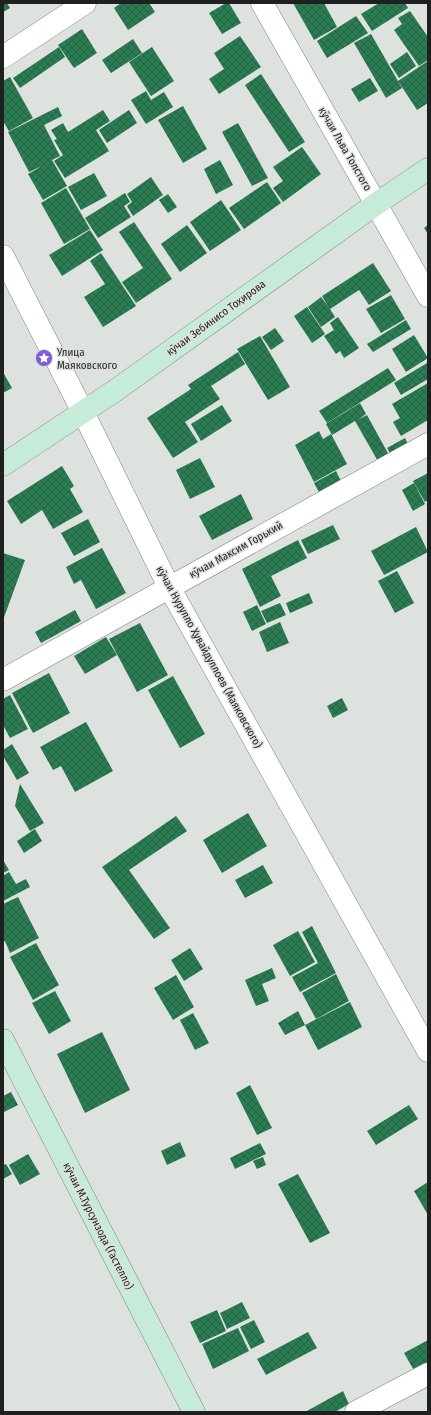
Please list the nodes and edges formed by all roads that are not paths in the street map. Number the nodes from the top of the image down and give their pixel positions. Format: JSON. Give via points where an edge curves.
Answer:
{"nodes":[{"id":1,"x":85,"y":3,"type":"edge"},
{"id":2,"x":262,"y":3,"type":"edge"},
{"id":3,"x":3,"y":57,"type":"edge"},
{"id":4,"x":428,"y":169,"type":"edge"},
{"id":5,"x":376,"y":204,"type":"junction"},
{"id":6,"x":3,"y":256,"type":"edge"},
{"id":7,"x":428,"y":296,"type":"edge"},
{"id":8,"x":83,"y":412,"type":"junction"},
{"id":9,"x":428,"y":444,"type":"edge"},
{"id":10,"x":3,"y":465,"type":"edge"},
{"id":11,"x":169,"y":587,"type":"junction"},
{"id":12,"x":3,"y":680,"type":"edge"},
{"id":13,"x":3,"y":1040,"type":"edge"},
{"id":14,"x":428,"y":1051,"type":"edge"},
{"id":15,"x":428,"y":1374,"type":"edge"},
{"id":16,"x":194,"y":1412,"type":"edge"},
{"id":17,"x":356,"y":1412,"type":"edge"}],
"edges":[{"from":1,"to":3,"type":"street"},
{"from":2,"to":5,"type":"street","name":"кӯчаи Льва Толстого"},
{"from":4,"to":5,"type":"main road","name":"кӯчаи Зебинисо Тоҳирова"},
{"from":5,"to":7,"type":"street","name":"кӯчаи Льва Толстого"},
{"from":5,"to":8,"type":"main road","name":"кӯчаи Зебинисо Тоҳирова"},
{"from":6,"to":8,"type":"street","name":"кӯчаи Нурулло Ҳувайдуллоев (Маяковского)"},
{"from":8,"to":10,"type":"main road","name":"кӯчаи Зебинисо Тоҳирова"},
{"from":8,"to":11,"type":"street","name":"кӯчаи Нурулло Ҳувайдуллоев (Маяковского)"},
{"from":9,"to":11,"type":"street","name":"кӯчаи Максим Горький"},
{"from":11,"to":12,"type":"street","name":"кӯчаи Максим Горький"},
{"from":11,"to":14,"type":"street","name":"кӯчаи Нурулло Ҳувайдуллоев (Маяковского)"},
{"from":13,"to":16,"type":"main road","name":"кӯчаи М.Турсунзода (Гастелло)"},
{"from":15,"to":17,"type":"street"}]}
